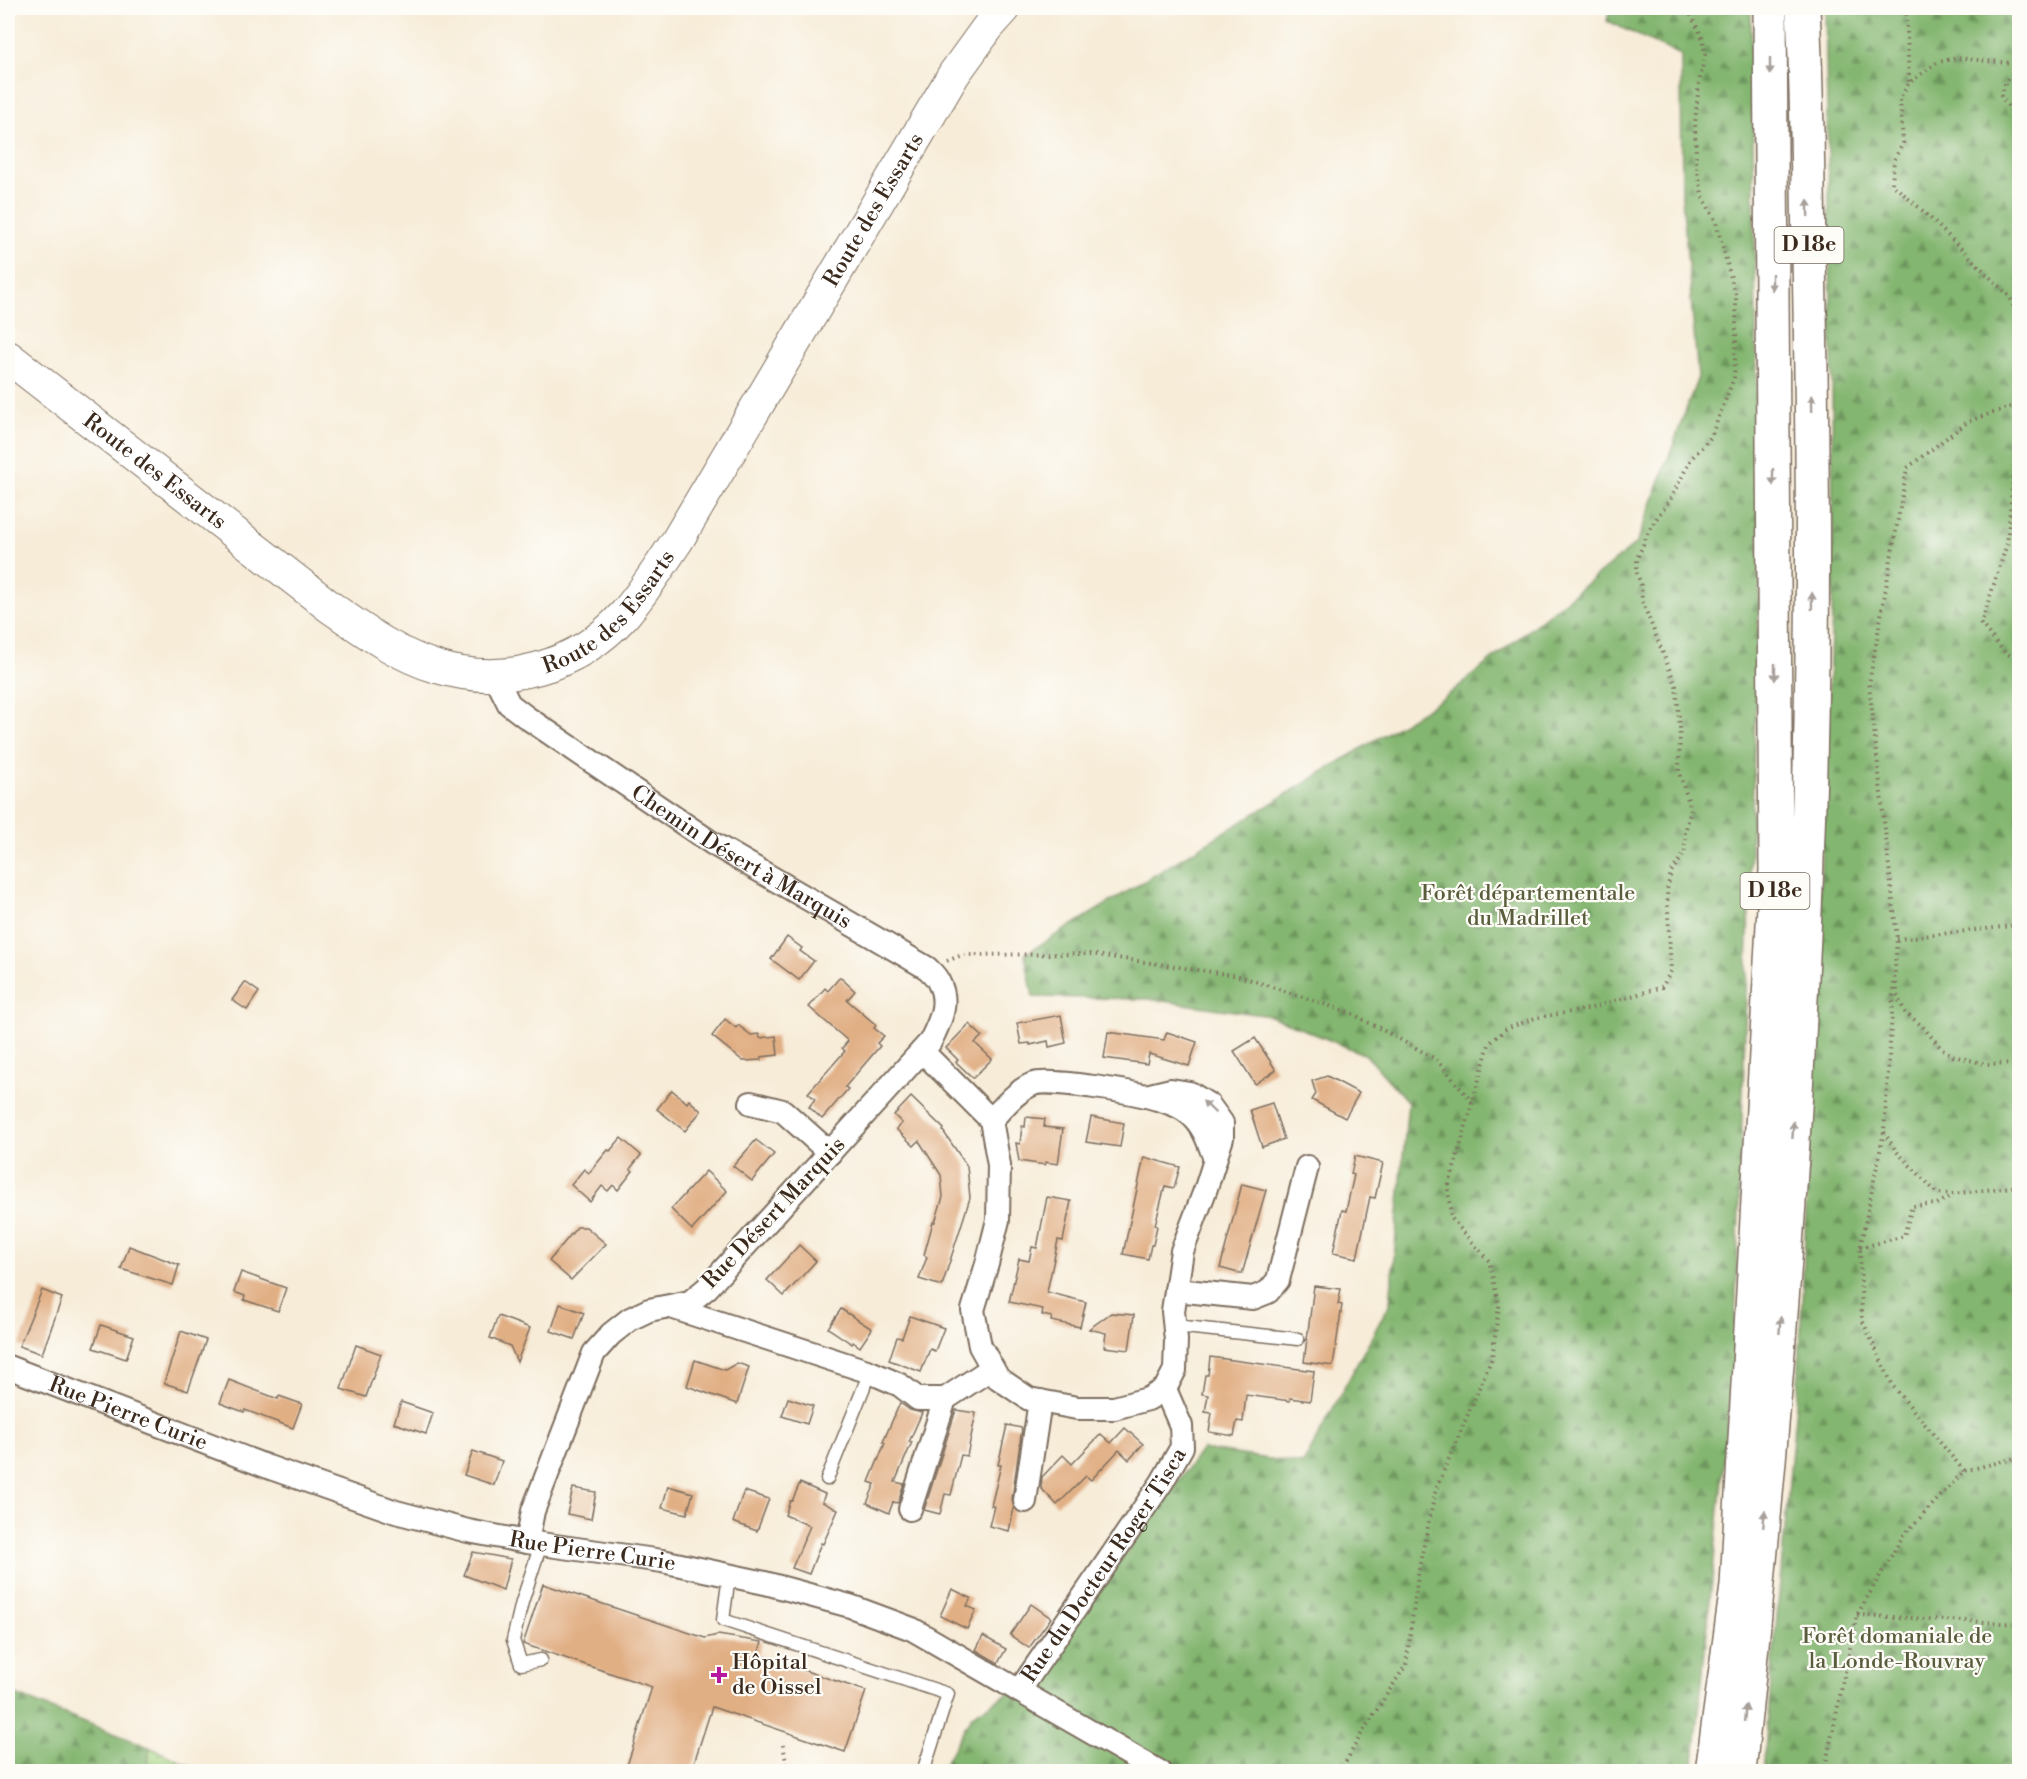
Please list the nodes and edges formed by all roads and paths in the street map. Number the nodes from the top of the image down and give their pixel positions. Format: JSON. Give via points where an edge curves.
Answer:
{"nodes":[{"id":1,"x":1005,"y":8,"type":"edge"},
{"id":2,"x":1686,"y":8,"type":"edge"},
{"id":3,"x":1770,"y":8,"type":"edge"},
{"id":4,"x":1803,"y":8,"type":"edge"},
{"id":5,"x":1906,"y":8,"type":"edge"},
{"id":6,"x":2019,"y":65,"type":"edge"},
{"id":7,"x":1909,"y":83,"type":"junction"},
{"id":8,"x":2019,"y":123,"type":"edge"},
{"id":9,"x":2019,"y":324,"type":"edge"},
{"id":10,"x":8,"y":357,"type":"edge"},
{"id":11,"x":2019,"y":402,"type":"edge"},
{"id":12,"x":2019,"y":660,"type":"edge"},
{"id":13,"x":494,"y":674,"type":"junction"},
{"id":14,"x":2019,"y":925,"type":"edge"},
{"id":15,"x":1897,"y":939,"type":"junction"},
{"id":16,"x":927,"y":968,"type":"junction"},
{"id":17,"x":1894,"y":974,"type":"junction"},
{"id":18,"x":922,"y":1051,"type":"junction"},
{"id":19,"x":2019,"y":1063,"type":"edge"},
{"id":20,"x":751,"y":1103,"type":"dead end"},
{"id":21,"x":1473,"y":1103,"type":"junction"},
{"id":22,"x":991,"y":1120,"type":"junction"},
{"id":23,"x":1884,"y":1132,"type":"junction"},
{"id":24,"x":830,"y":1153,"type":"junction"},
{"id":25,"x":1306,"y":1167,"type":"dead end"},
{"id":26,"x":2019,"y":1186,"type":"edge"},
{"id":27,"x":1956,"y":1193,"type":"junction"},
{"id":28,"x":1860,"y":1248,"type":"junction"},
{"id":29,"x":1176,"y":1290,"type":"junction"},
{"id":30,"x":671,"y":1307,"type":"junction"},
{"id":31,"x":1175,"y":1326,"type":"junction"},
{"id":32,"x":1298,"y":1339,"type":"dead end"},
{"id":33,"x":8,"y":1367,"type":"edge"},
{"id":34,"x":992,"y":1368,"type":"junction"},
{"id":35,"x":870,"y":1372,"type":"junction"},
{"id":36,"x":1165,"y":1389,"type":"junction"},
{"id":37,"x":945,"y":1399,"type":"junction"},
{"id":38,"x":1040,"y":1401,"type":"junction"},
{"id":39,"x":2019,"y":1457,"type":"edge"},
{"id":40,"x":1964,"y":1471,"type":"junction"},
{"id":41,"x":827,"y":1479,"type":"dead end"},
{"id":42,"x":1025,"y":1501,"type":"dead end"},
{"id":43,"x":910,"y":1509,"type":"dead end"},
{"id":44,"x":2019,"y":1518,"type":"edge"},
{"id":45,"x":2019,"y":1533,"type":"edge"},
{"id":46,"x":534,"y":1543,"type":"junction"},
{"id":47,"x":729,"y":1576,"type":"junction"},
{"id":48,"x":1857,"y":1615,"type":"junction"},
{"id":49,"x":2019,"y":1624,"type":"edge"},
{"id":50,"x":541,"y":1660,"type":"dead end"},
{"id":51,"x":1019,"y":1691,"type":"junction"},
{"id":52,"x":783,"y":1745,"type":"dead end"},
{"id":53,"x":2019,"y":1761,"type":"edge"},
{"id":54,"x":788,"y":1772,"type":"edge"},
{"id":55,"x":922,"y":1772,"type":"edge"},
{"id":56,"x":1160,"y":1772,"type":"edge"},
{"id":57,"x":1340,"y":1772,"type":"edge"},
{"id":58,"x":1712,"y":1772,"type":"edge"},
{"id":59,"x":1739,"y":1772,"type":"edge"},
{"id":60,"x":1824,"y":1772,"type":"edge"},
{"id":61,"x":2013,"y":1772,"type":"edge"}],
"edges":[{"from":1,"to":13,"type":"main road","name":"Route des Essarts","via":[[954,74],[648,584],[623,616],[576,655],[519,673]]},
{"from":2,"to":21,"type":"path","via":[[1703,39],[1705,55],[1695,123],[1696,160],[1702,195],[1716,222],[1736,297],[1736,341],[1734,378],[1711,437],[1691,459],[1650,528],[1637,559],[1642,601],[1676,686],[1679,772],[1691,809],[1685,852],[1671,872],[1667,890],[1671,971],[1662,987],[1588,1009],[1535,1018],[1506,1029],[1489,1044]]},
{"from":3,"to":58,"type":"highway","number":"D 18e","one_way":true,"via":[[1776,870],[1737,1587]]},
{"from":59,"to":4,"type":"highway","number":"D 18e","one_way":true,"via":[[1781,1309],[1808,854],[1814,483]]},
{"from":5,"to":7,"type":"path"},
{"from":6,"to":7,"type":"path","via":[[1958,58],[1938,62]]},
{"from":6,"to":8,"type":"path","via":[[2006,81],[2001,96]]},
{"from":7,"to":9,"type":"path","via":[[1900,98],[1903,143],[1894,160],[1892,184],[2010,297]]},
{"from":10,"to":13,"type":"main road","name":"Route des Essarts","via":[[376,639],[437,667]]},
{"from":11,"to":12,"type":"path","via":[[2007,544],[1981,624],[2005,653]]},
{"from":11,"to":15,"type":"path","via":[[1969,421],[1907,468],[1869,684]]},
{"from":13,"to":16,"type":"street","name":"Chemin Désert à Marquis","via":[[509,704],[526,717],[712,843]]},
{"from":14,"to":15,"type":"path"},
{"from":15,"to":17,"type":"path"},
{"from":16,"to":18,"type":"street","name":"Chemin Désert à Marquis","via":[[940,983],[944,1005],[940,1022]]},
{"from":16,"to":21,"type":"path","via":[[962,955],[1090,954],[1239,976],[1351,1013],[1436,1059]]},
{"from":17,"to":19,"type":"path","via":[[1905,1012],[1941,1048],[1953,1056],[1986,1064]]},
{"from":17,"to":23,"type":"path"},
{"from":18,"to":22,"type":"street"},
{"from":18,"to":24,"type":"street","name":"Rue Désert Marquis"},
{"from":20,"to":24,"type":"street","via":[[783,1112]]},
{"from":21,"to":57,"type":"path","via":[[1448,1189],[1452,1218],[1490,1261],[1499,1306],[1492,1358],[1436,1489],[1419,1568],[1406,1665]]},
{"from":22,"to":29,"type":"street","via":[[1016,1095],[1035,1083],[1088,1086],[1146,1096],[1191,1115],[1203,1130],[1215,1159],[1182,1251]]},
{"from":22,"to":34,"type":"street","via":[[999,1165],[998,1220],[973,1310],[980,1347]]},
{"from":23,"to":27,"type":"path","via":[[1937,1193]]},
{"from":23,"to":28,"type":"path"},
{"from":24,"to":30,"type":"street","name":"Rue Désert Marquis","via":[[707,1288],[690,1302]]},
{"from":25,"to":29,"type":"street","via":[[1278,1280],[1268,1293],[1253,1298]]},
{"from":26,"to":27,"type":"path"},
{"from":27,"to":28,"type":"path","via":[[1937,1204],[1912,1206],[1904,1236]]},
{"from":28,"to":40,"type":"path","via":[[1862,1320],[1893,1386]]},
{"from":29,"to":31,"type":"street"},
{"from":30,"to":35,"type":"street"},
{"from":30,"to":46,"type":"street","name":"Rue Désert Marquis","via":[[649,1310],[630,1319],[594,1353],[533,1511]]},
{"from":31,"to":32,"type":"lane"},
{"from":31,"to":36,"type":"street","via":[[1175,1370]]},
{"from":33,"to":46,"type":"street","name":"Rue Pierre Curie","via":[[396,1512]]},
{"from":34,"to":37,"type":"street"},
{"from":34,"to":38,"type":"street","via":[[998,1378],[1029,1399]]},
{"from":35,"to":37,"type":"street","via":[[900,1385],[918,1399]]},
{"from":35,"to":41,"type":"lane"},
{"from":36,"to":38,"type":"street","via":[[1148,1399],[1114,1408],[1077,1408]]},
{"from":36,"to":51,"type":"street","name":"Rue du Docteur Roger Tisca","via":[[1181,1426],[1182,1447]]},
{"from":37,"to":43,"type":"street"},
{"from":38,"to":42,"type":"street"},
{"from":39,"to":40,"type":"path"},
{"from":40,"to":48,"type":"path","via":[[1903,1536]]},
{"from":44,"to":45,"type":"path"},
{"from":46,"to":47,"type":"street","name":"Rue Pierre Curie","via":[[662,1561]]},
{"from":46,"to":50,"type":"lane","via":[[513,1640],[522,1664]]},
{"from":47,"to":51,"type":"street","name":"Rue Pierre Curie","via":[[850,1606],[912,1629]]},
{"from":47,"to":55,"type":"lane","via":[[723,1620],[948,1694]]},
{"from":48,"to":49,"type":"path"},
{"from":48,"to":60,"type":"path"},
{"from":51,"to":56,"type":"street","name":"Rue Pierre Curie"},
{"from":52,"to":54,"type":"path"},
{"from":53,"to":61,"type":"path"}]}
